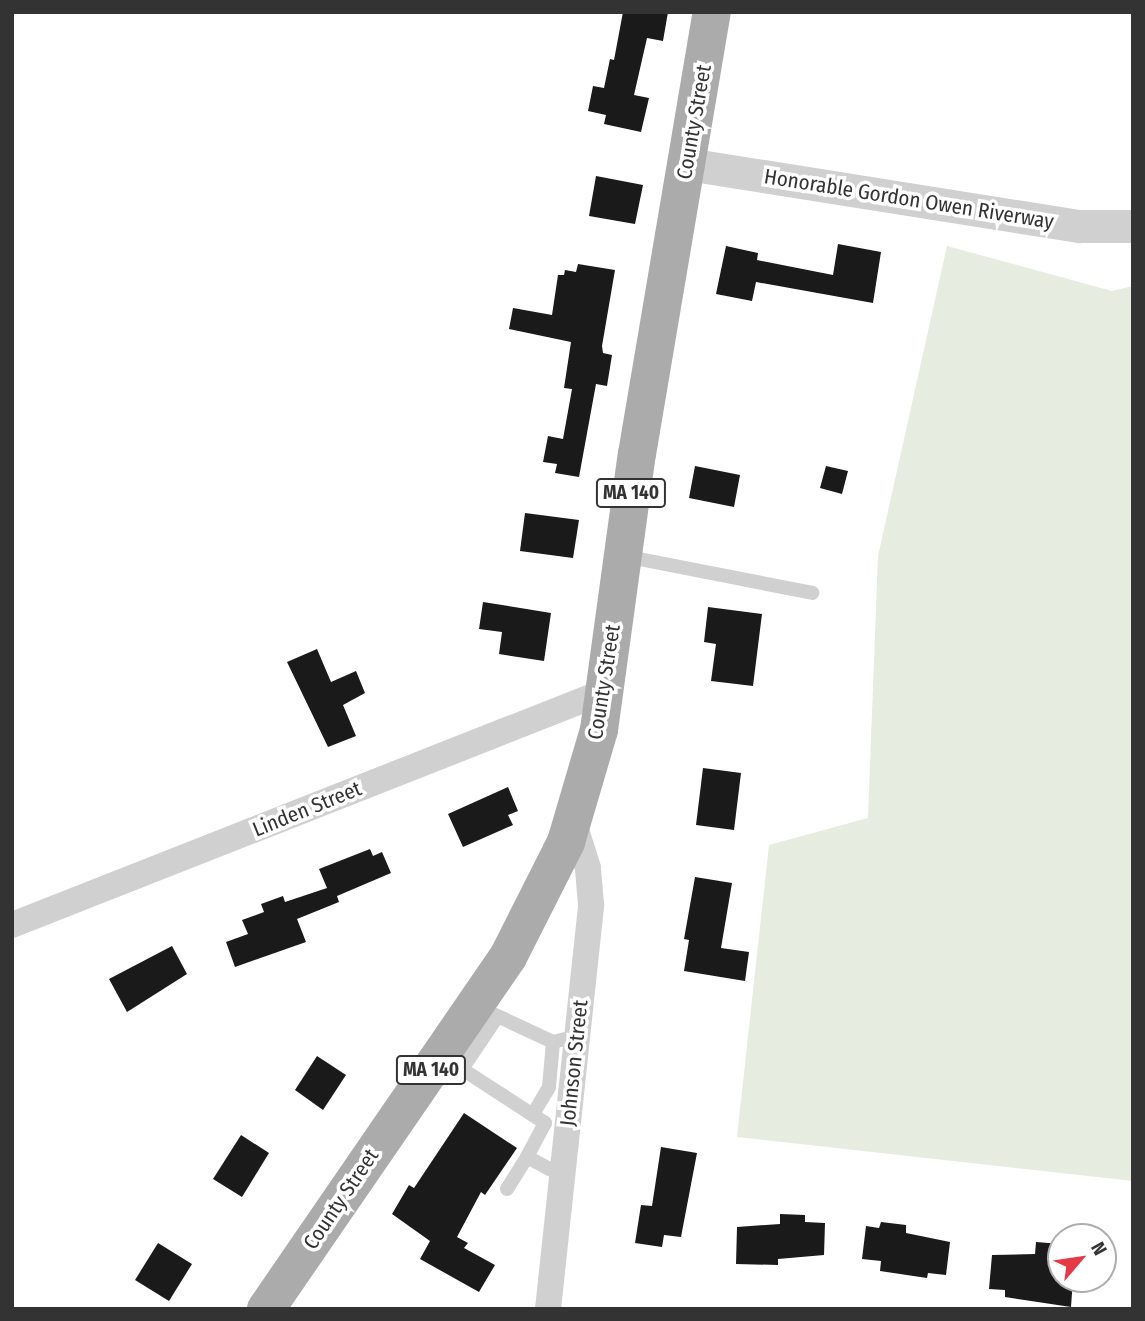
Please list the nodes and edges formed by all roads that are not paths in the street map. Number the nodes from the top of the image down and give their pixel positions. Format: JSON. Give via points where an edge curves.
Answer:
{"nodes":[{"id":1,"x":712,"y":12,"type":"edge"},
{"id":2,"x":687,"y":164,"type":"junction"},
{"id":3,"x":1133,"y":226,"type":"edge"},
{"id":4,"x":622,"y":556,"type":"junction"},
{"id":5,"x":812,"y":593,"type":"dead end"},
{"id":6,"x":601,"y":693,"type":"junction"},
{"id":7,"x":573,"y":820,"type":"junction"},
{"id":8,"x":12,"y":925,"type":"edge"},
{"id":9,"x":486,"y":1011,"type":"junction"},
{"id":10,"x":565,"y":1039,"type":"junction"},
{"id":11,"x":533,"y":1114,"type":"junction"},
{"id":12,"x":527,"y":1157,"type":"junction"},
{"id":13,"x":562,"y":1177,"type":"junction"},
{"id":14,"x":507,"y":1189,"type":"dead end"},
{"id":15,"x":266,"y":1309,"type":"edge"},
{"id":16,"x":548,"y":1309,"type":"edge"}],
"edges":[{"from":1,"to":2,"type":"main road","name":"County Street","number":"MA 140"},
{"from":2,"to":3,"type":"street","name":"Honorable Gordon Owen Riverway","via":[[1080,226]]},
{"from":2,"to":4,"type":"main road","name":"County Street","number":"MA 140"},
{"from":4,"to":5,"type":"lane"},
{"from":4,"to":6,"type":"main road","name":"County Street","number":"MA 140"},
{"from":6,"to":7,"type":"main road","name":"County Street","number":"MA 140","via":[[599,730]]},
{"from":6,"to":8,"type":"street","name":"Linden Street"},
{"from":7,"to":9,"type":"main road","name":"County Street","number":"MA 140"},
{"from":7,"to":10,"type":"street","name":"Johnson Street","via":[[588,868],[591,904]]},
{"from":9,"to":10,"type":"lane"},
{"from":9,"to":11,"type":"lane","via":[[462,1069]]},
{"from":9,"to":15,"type":"main road","name":"County Street","number":"MA 140"},
{"from":10,"to":11,"type":"lane","via":[[549,1087]]},
{"from":10,"to":13,"type":"street","name":"Johnson Street"},
{"from":11,"to":12,"type":"lane","via":[[545,1123]]},
{"from":12,"to":13,"type":"lane"},
{"from":12,"to":14,"type":"lane"},
{"from":13,"to":16,"type":"street","name":"Johnson Street"}]}
